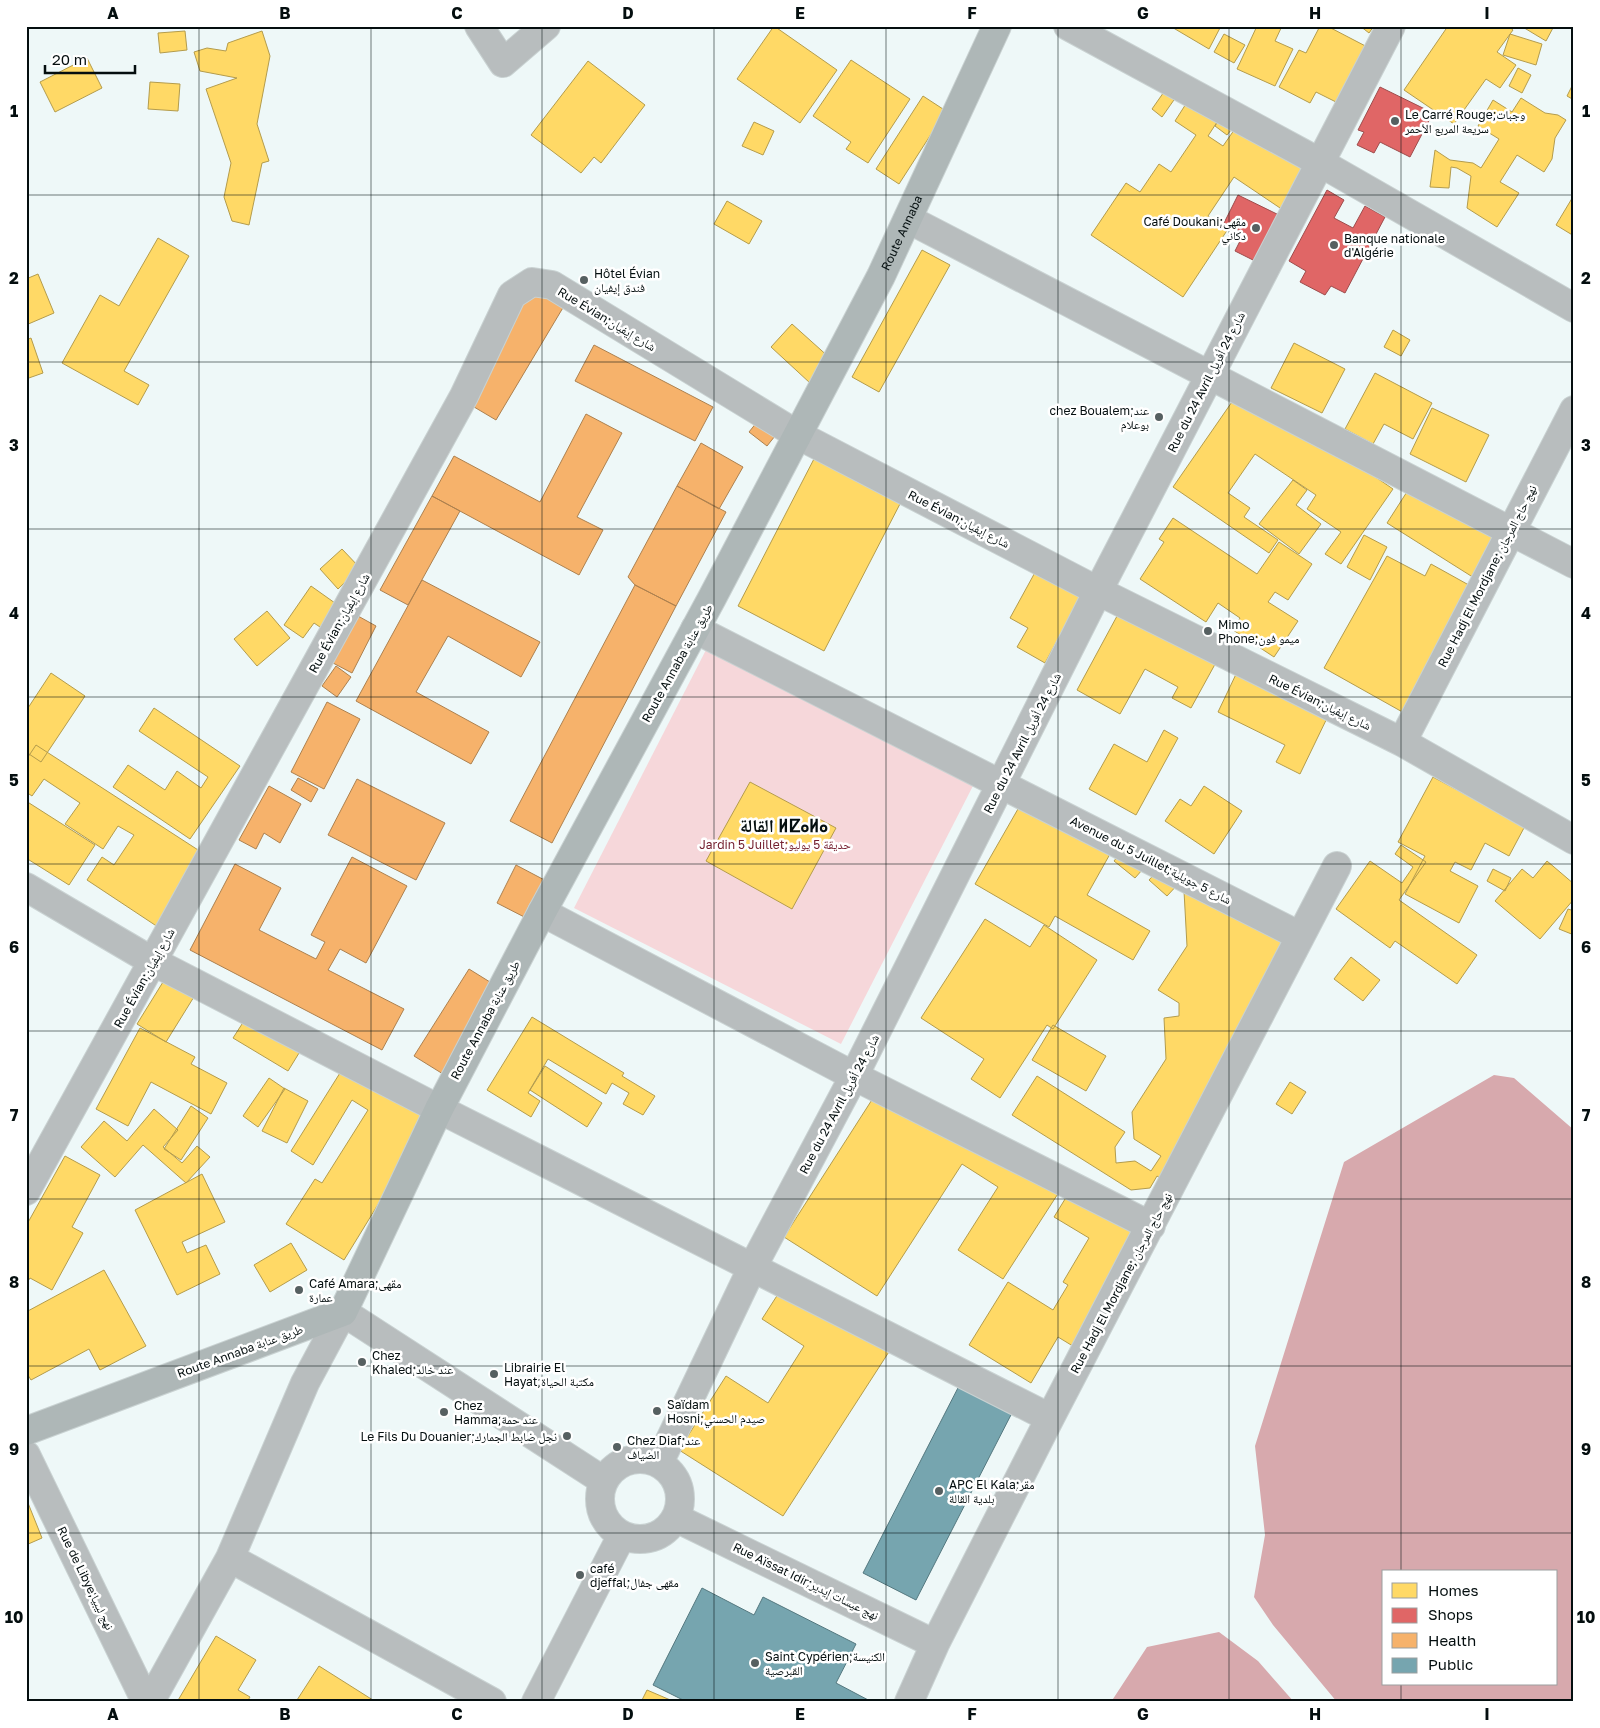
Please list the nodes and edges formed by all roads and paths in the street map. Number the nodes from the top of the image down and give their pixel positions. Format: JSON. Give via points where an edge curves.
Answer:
{"nodes":[{"id":1,"x":479,"y":26,"type":"edge"},
{"id":2,"x":546,"y":26,"type":"edge"},
{"id":3,"x":997,"y":26,"type":"edge"},
{"id":4,"x":1068,"y":26,"type":"edge"},
{"id":5,"x":1391,"y":26,"type":"edge"},
{"id":6,"x":1319,"y":162,"type":"junction"},
{"id":7,"x":908,"y":219,"type":"junction"},
{"id":8,"x":1574,"y":308,"type":"edge"},
{"id":9,"x":1210,"y":376,"type":"junction"},
{"id":10,"x":1574,"y":410,"type":"edge"},
{"id":11,"x":798,"y":435,"type":"junction"},
{"id":12,"x":1510,"y":531,"type":"junction"},
{"id":13,"x":1574,"y":564,"type":"edge"},
{"id":14,"x":1098,"y":591,"type":"junction"},
{"id":15,"x":695,"y":629,"type":"junction"},
{"id":16,"x":1402,"y":742,"type":"junction"},
{"id":17,"x":1002,"y":784,"type":"junction"},
{"id":18,"x":1574,"y":840,"type":"edge"},
{"id":19,"x":1337,"y":866,"type":"dead end"},
{"id":20,"x":26,"y":887,"type":"edge"},
{"id":21,"x":542,"y":912,"type":"junction"},
{"id":22,"x":1300,"y":936,"type":"junction"},
{"id":23,"x":152,"y":962,"type":"junction"},
{"id":24,"x":854,"y":1076,"type":"junction"},
{"id":25,"x":439,"y":1109,"type":"junction"},
{"id":26,"x":26,"y":1191,"type":"edge"},
{"id":27,"x":1152,"y":1226,"type":"junction"},
{"id":28,"x":752,"y":1268,"type":"junction"},
{"id":29,"x":343,"y":1312,"type":"junction"},
{"id":30,"x":1050,"y":1418,"type":"junction"},
{"id":31,"x":26,"y":1431,"type":"edge"},
{"id":32,"x":26,"y":1455,"type":"edge"},
{"id":33,"x":659,"y":1463,"type":"junction"},
{"id":34,"x":604,"y":1481,"type":"junction"},
{"id":35,"x":676,"y":1518,"type":"junction"},
{"id":36,"x":622,"y":1535,"type":"junction"},
{"id":37,"x":230,"y":1558,"type":"junction"},
{"id":38,"x":935,"y":1644,"type":"junction"},
{"id":39,"x":146,"y":1702,"type":"edge"},
{"id":40,"x":150,"y":1702,"type":"edge"},
{"id":41,"x":492,"y":1702,"type":"edge"},
{"id":42,"x":536,"y":1702,"type":"edge"},
{"id":43,"x":910,"y":1702,"type":"edge"}],
"edges":[{"from":1,"to":2,"type":"street","via":[[503,63]]},
{"from":3,"to":7,"type":"main road","name":"Route Annaba"},
{"from":4,"to":6,"type":"street"},
{"from":5,"to":6,"type":"street","name":"Rue du 24 Avril شارع 24 أفريل"},
{"from":6,"to":8,"type":"street"},
{"from":6,"to":9,"type":"street","name":"Rue du 24 Avril شارع 24 أفريل"},
{"from":7,"to":9,"type":"street"},
{"from":7,"to":11,"type":"main road","name":"Route Annaba"},
{"from":9,"to":12,"type":"street"},
{"from":9,"to":14,"type":"street","name":"Rue du 24 Avril شارع 24 أفريل"},
{"from":10,"to":12,"type":"street","name":"Rue Hadj El Mordjane; نهج حاج المرجان"},
{"from":11,"to":14,"type":"street","name":"Rue Évian;شارع إيفيان"},
{"from":11,"to":15,"type":"main road","name":"Route Annaba طريق عنابة"},
{"from":11,"to":23,"type":"street","name":"Rue Évian;شارع إيفيان","via":[[552,285],[532,282],[512,295],[464,396]]},
{"from":12,"to":13,"type":"street"},
{"from":12,"to":16,"type":"street","name":"Rue Hadj El Mordjane; نهج حاج المرجان"},
{"from":14,"to":16,"type":"street","name":"Rue Évian;شارع إيفيان"},
{"from":14,"to":17,"type":"street","name":"Rue du 24 Avril شارع 24 أفريل"},
{"from":15,"to":17,"type":"street","name":"Avenue du 5 Juillet;شارع 5 جويلية"},
{"from":15,"to":21,"type":"main road","name":"Route Annaba طريق عنابة"},
{"from":16,"to":18,"type":"street","name":"Rue Évian;شارع إيفيان"},
{"from":17,"to":22,"type":"street","name":"Avenue du 5 Juillet;شارع 5 جويلية"},
{"from":17,"to":24,"type":"street","name":"Rue du 24 Avril شارع 24 أفريل"},
{"from":19,"to":22,"type":"street","name":"Rue Hadj El Mordjane; نهج حاج المرجان"},
{"from":20,"to":23,"type":"street"},
{"from":21,"to":24,"type":"street"},
{"from":21,"to":25,"type":"main road","name":"Route Annaba طريق عنابة"},
{"from":22,"to":27,"type":"street","name":"Rue Hadj El Mordjane; نهج حاج المرجان"},
{"from":23,"to":25,"type":"street"},
{"from":23,"to":26,"type":"street","name":"Rue Évian;شارع إيفيان"},
{"from":24,"to":27,"type":"street"},
{"from":24,"to":28,"type":"street","name":"Rue du 24 Avril شارع 24 أفريل"},
{"from":25,"to":28,"type":"street"},
{"from":25,"to":29,"type":"main road","name":"Route Annaba طريق عنابة"},
{"from":27,"to":30,"type":"street","name":"Rue Hadj El Mordjane; نهج حاج المرجان"},
{"from":28,"to":30,"type":"street"},
{"from":28,"to":33,"type":"street","name":"Rue du 24 Avril شارع 24 أفريل"},
{"from":29,"to":31,"type":"main road","name":"Route Annaba طريق عنابة"},
{"from":29,"to":34,"type":"street"},
{"from":29,"to":37,"type":"street","via":[[305,1384]]},
{"from":30,"to":38,"type":"street","name":"Rue Hadj El Mordjane; نهج حاج المرجان"},
{"from":32,"to":39,"type":"street","name":"Rue de Libye;نهج ليبيا"},
{"from":33,"to":34,"type":"street","via":[[647,1459],[628,1461],[612,1471]]},
{"from":33,"to":35,"type":"street","via":[[677,1481],[681,1493],[681,1506]]},
{"from":34,"to":36,"type":"street","via":[[600,1506],[604,1518]]},
{"from":35,"to":36,"type":"street","via":[[659,1535],[634,1540]]},
{"from":35,"to":38,"type":"street","name":"Rue Aïssat Idir;نهج عيسات إيدير"},
{"from":36,"to":42,"type":"street"},
{"from":37,"to":40,"type":"street"},
{"from":37,"to":41,"type":"street"},
{"from":38,"to":43,"type":"street","name":"Rue Hadj El Mordjane; نهج حاج المرجان"}]}
